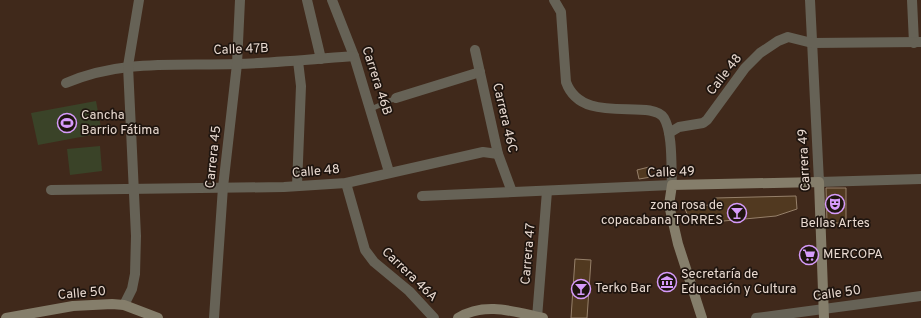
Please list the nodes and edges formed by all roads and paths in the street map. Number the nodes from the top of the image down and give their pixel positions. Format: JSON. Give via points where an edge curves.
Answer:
{"nodes":[{"id":1,"x":139,"y":0,"type":"edge"},
{"id":2,"x":240,"y":0,"type":"edge"},
{"id":3,"x":307,"y":0,"type":"edge"},
{"id":4,"x":332,"y":0,"type":"edge"},
{"id":5,"x":554,"y":0,"type":"edge"},
{"id":6,"x":810,"y":0,"type":"edge"},
{"id":7,"x":912,"y":0,"type":"edge"},
{"id":8,"x":812,"y":43,"type":"junction"},
{"id":9,"x":918,"y":43,"type":"edge"},
{"id":10,"x":475,"y":50,"type":"dead end"},
{"id":11,"x":354,"y":56,"type":"junction"},
{"id":12,"x":321,"y":59,"type":"junction"},
{"id":13,"x":298,"y":61,"type":"junction"},
{"id":14,"x":238,"y":64,"type":"junction"},
{"id":15,"x":128,"y":66,"type":"junction"},
{"id":16,"x":480,"y":72,"type":"junction"},
{"id":17,"x":66,"y":83,"type":"dead end"},
{"id":18,"x":396,"y":98,"type":"joint"},
{"id":19,"x":371,"y":109,"type":"junction"},
{"id":20,"x":669,"y":133,"type":"junction"},
{"id":21,"x":498,"y":154,"type":"junction"},
{"id":22,"x":389,"y":172,"type":"junction"},
{"id":23,"x":921,"y":180,"type":"edge"},
{"id":24,"x":819,"y":182,"type":"junction"},
{"id":25,"x":346,"y":183,"type":"junction"},
{"id":26,"x":672,"y":185,"type":"junction"},
{"id":27,"x":297,"y":186,"type":"junction"},
{"id":28,"x":223,"y":187,"type":"junction"},
{"id":29,"x":133,"y":189,"type":"junction"},
{"id":30,"x":51,"y":190,"type":"dead end"},
{"id":31,"x":547,"y":191,"type":"junction"},
{"id":32,"x":512,"y":192,"type":"junction"},
{"id":33,"x":422,"y":196,"type":"dead end"},
{"id":34,"x":921,"y":296,"type":"edge"},
{"id":35,"x":124,"y":305,"type":"junction"},
{"id":36,"x":824,"y":314,"type":"edge"},
{"id":37,"x":6,"y":318,"type":"edge"},
{"id":38,"x":158,"y":318,"type":"edge"},
{"id":39,"x":214,"y":318,"type":"edge"},
{"id":40,"x":434,"y":318,"type":"edge"},
{"id":41,"x":458,"y":318,"type":"edge"},
{"id":42,"x":539,"y":318,"type":"edge"},
{"id":43,"x":702,"y":318,"type":"edge"},
{"id":44,"x":756,"y":318,"type":"edge"}],
"edges":[{"from":1,"to":15,"type":"street"},
{"from":2,"to":14,"type":"street","name":"Carrera 45"},
{"from":3,"to":12,"type":"street"},
{"from":4,"to":11,"type":"street","name":"Carrera 46B"},
{"from":5,"to":20,"type":"street","via":[[561,12],[569,92],[594,107],[652,110],[663,117]]},
{"from":6,"to":8,"type":"street","name":"Carrera 49"},
{"from":7,"to":9,"type":"street"},
{"from":8,"to":9,"type":"street","name":"Calle 48"},
{"from":8,"to":20,"type":"street","name":"Calle 48","via":[[788,38],[778,41],[760,53],[746,68],[707,120],[679,127]]},
{"from":8,"to":24,"type":"street","name":"Carrera 49"},
{"from":10,"to":16,"type":"street","name":"Carrera 46C"},
{"from":11,"to":12,"type":"street","name":"Calle 47B"},
{"from":11,"to":19,"type":"street","name":"Carrera 46B"},
{"from":12,"to":13,"type":"street","name":"Calle 47B"},
{"from":13,"to":14,"type":"street","name":"Calle 47B"},
{"from":13,"to":27,"type":"street","via":[[301,86]]},
{"from":14,"to":15,"type":"street","name":"Calle 47B"},
{"from":14,"to":28,"type":"street","name":"Carrera 45"},
{"from":15,"to":17,"type":"street","name":"Calle 47B","via":[[87,74]]},
{"from":15,"to":29,"type":"street"},
{"from":16,"to":18,"type":"street"},
{"from":16,"to":21,"type":"street","name":"Carrera 46C"},
{"from":18,"to":19,"type":"lane"},
{"from":19,"to":22,"type":"street","name":"Carrera 46B"},
{"from":20,"to":26,"type":"street"},
{"from":21,"to":22,"type":"street","name":"Calle 48","via":[[483,152]]},
{"from":21,"to":32,"type":"street","name":"Carrera 46C"},
{"from":22,"to":25,"type":"street","name":"Calle 48"},
{"from":23,"to":24,"type":"street","name":"Calle 49"},
{"from":24,"to":26,"type":"street","name":"Calle 49"},
{"from":24,"to":36,"type":"street","name":"Carrera 49"},
{"from":25,"to":27,"type":"street","name":"Calle 48"},
{"from":25,"to":40,"type":"street","name":"Carrera 46A","via":[[366,250],[374,262],[409,291]]},
{"from":26,"to":31,"type":"street","name":"Calle 49"},
{"from":26,"to":43,"type":"street","via":[[669,205],[678,244]]},
{"from":27,"to":28,"type":"street","name":"Calle 48"},
{"from":28,"to":29,"type":"street","name":"Calle 48"},
{"from":28,"to":39,"type":"street","name":"Carrera 45"},
{"from":29,"to":30,"type":"street","name":"Calle 48"},
{"from":29,"to":35,"type":"street","via":[[135,274],[132,289]]},
{"from":31,"to":32,"type":"street","name":"Calle 49"},
{"from":31,"to":42,"type":"street","name":"Carrera 47"},
{"from":32,"to":33,"type":"street","name":"Calle 49"},
{"from":34,"to":36,"type":"street","name":"Calle 50"},
{"from":35,"to":37,"type":"street","name":"Calle 50","via":[[73,306]]},
{"from":35,"to":38,"type":"street","name":"Calle 50"},
{"from":36,"to":44,"type":"street","name":"Calle 50"},
{"from":41,"to":42,"type":"street","via":[[479,309],[496,308]]}]}
